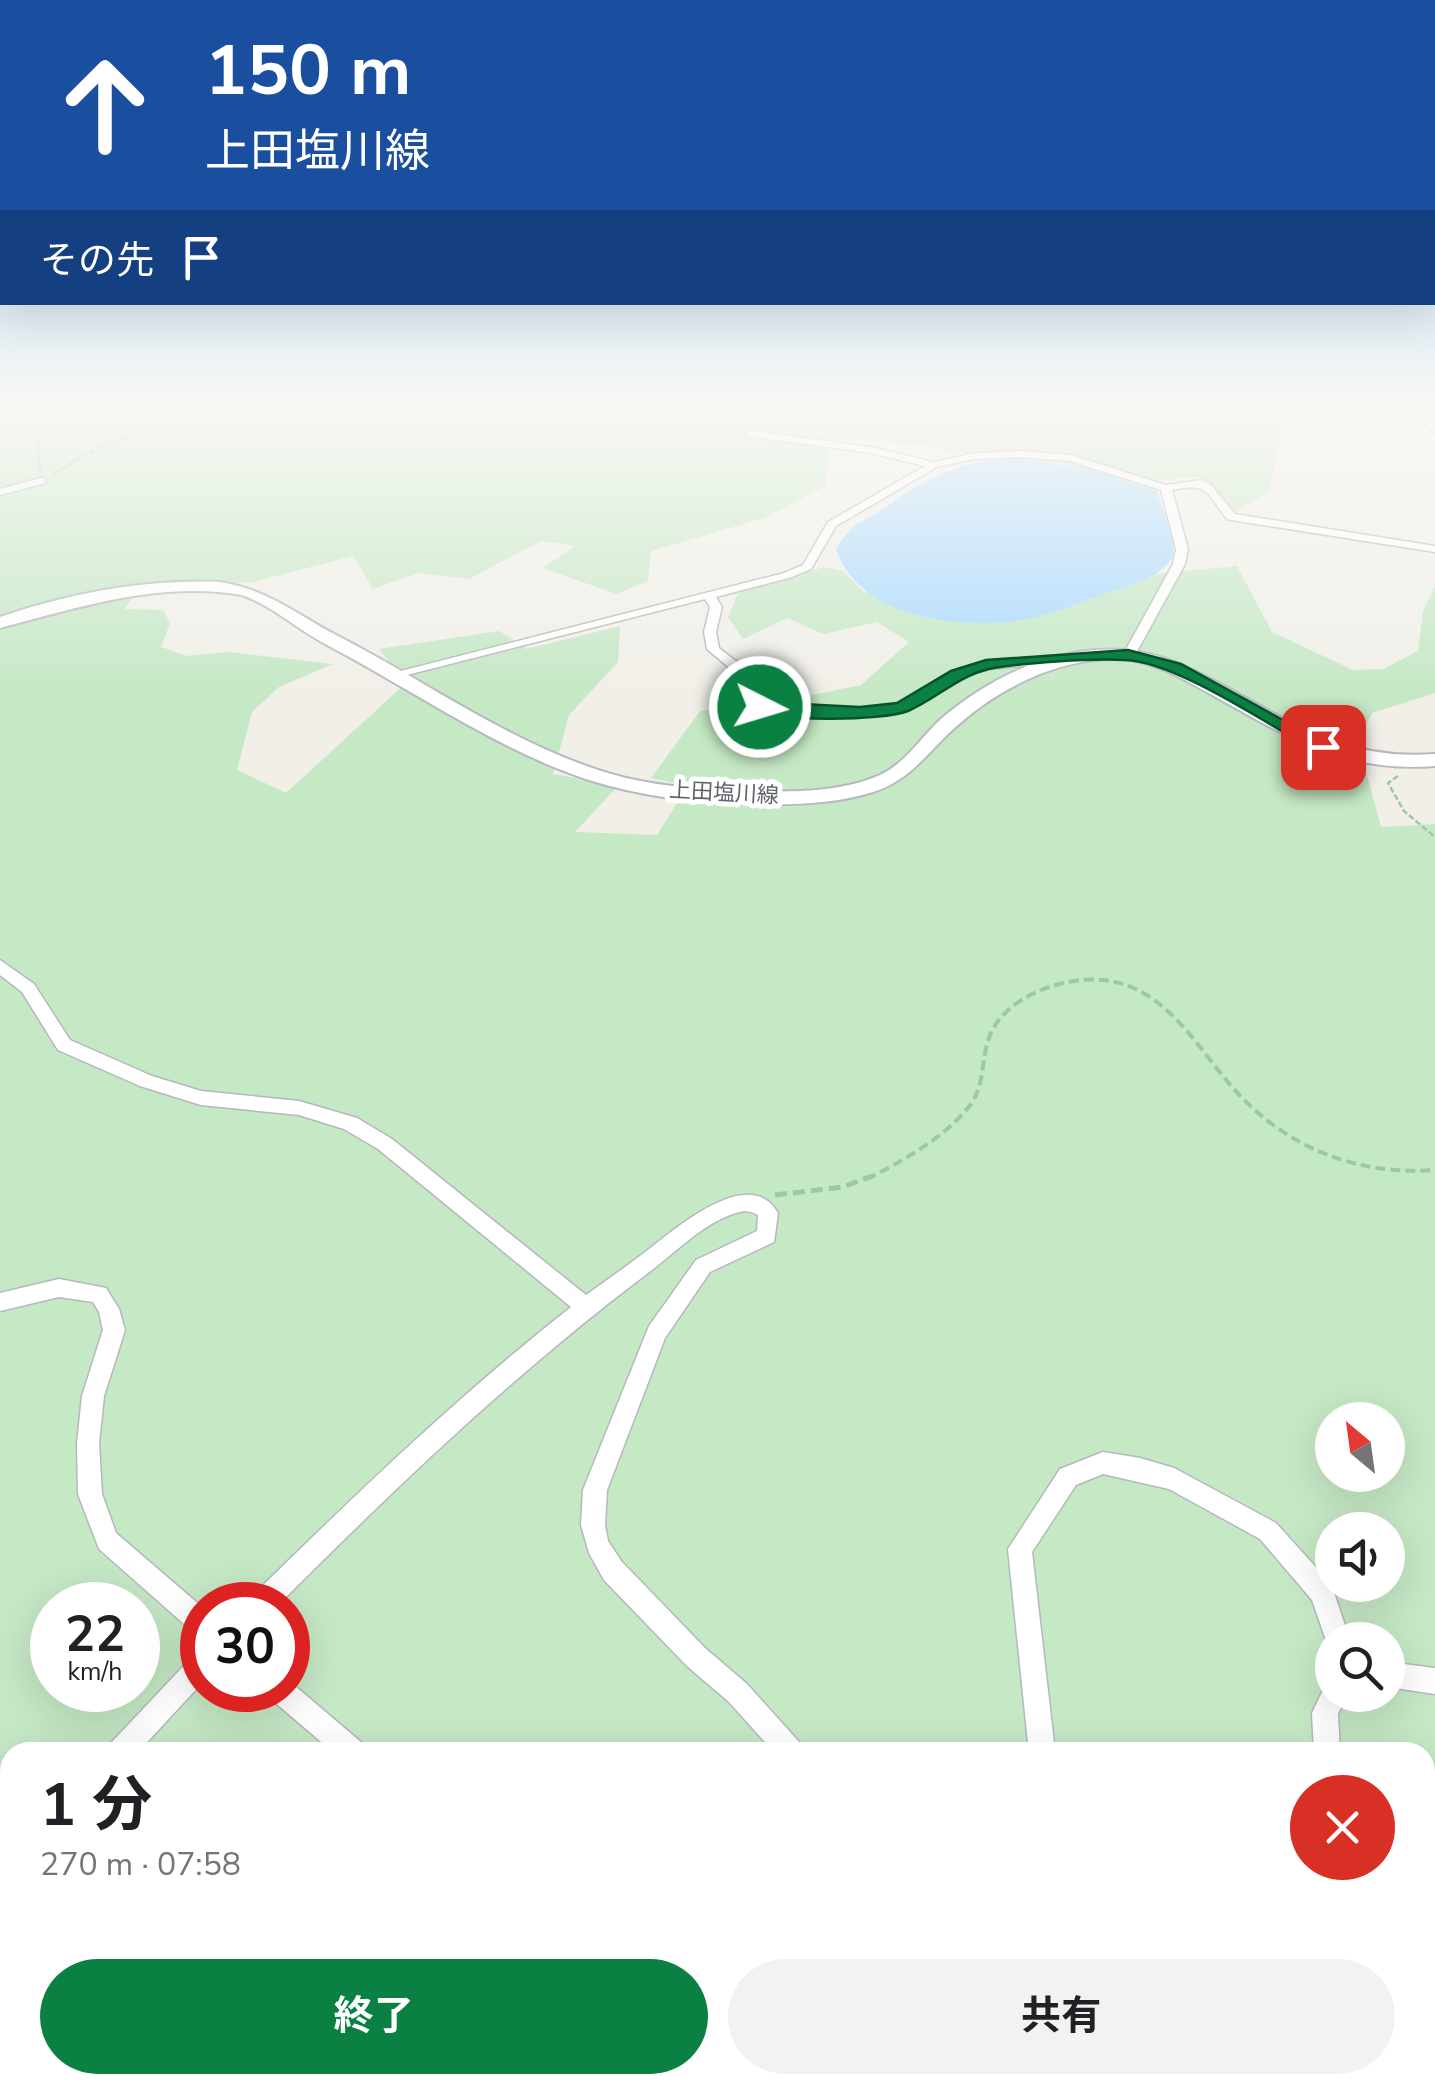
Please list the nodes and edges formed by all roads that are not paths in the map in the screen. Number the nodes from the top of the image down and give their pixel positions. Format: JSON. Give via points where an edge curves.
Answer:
{"nodes":[{"id":1,"x":867,"y":504,"type":"edge"},
{"id":2,"x":1170,"y":504,"type":"edge"},
{"id":3,"x":1221,"y":504,"type":"edge"},
{"id":4,"x":1435,"y":549,"type":"edge"},
{"id":5,"x":710,"y":597,"type":"junction"},
{"id":6,"x":0,"y":622,"type":"edge"},
{"id":7,"x":1128,"y":654,"type":"junction"},
{"id":8,"x":1079,"y":657,"type":"junction"},
{"id":9,"x":394,"y":674,"type":"junction"},
{"id":10,"x":1427,"y":761,"type":"edge"},
{"id":11,"x":0,"y":966,"type":"edge"},
{"id":12,"x":0,"y":1302,"type":"edge"},
{"id":13,"x":584,"y":1306,"type":"junction"},
{"id":14,"x":284,"y":1582,"type":"edge"},
{"id":15,"x":180,"y":1604,"type":"edge"},
{"id":16,"x":1332,"y":1622,"type":"edge"},
{"id":17,"x":1405,"y":1678,"type":"edge"},
{"id":18,"x":1435,"y":1682,"type":"edge"},
{"id":19,"x":180,"y":1688,"type":"edge"},
{"id":20,"x":306,"y":1712,"type":"edge"},
{"id":21,"x":1326,"y":1712,"type":"edge"},
{"id":22,"x":129,"y":1742,"type":"edge"},
{"id":23,"x":340,"y":1742,"type":"edge"},
{"id":24,"x":782,"y":1742,"type":"edge"},
{"id":25,"x":1041,"y":1742,"type":"edge"},
{"id":26,"x":1326,"y":1742,"type":"edge"}],
"edges":[{"from":1,"to":5,"type":"street","via":[[832,524],[807,568]]},
{"from":2,"to":7,"type":"street","via":[[1182,549],[1179,564]]},
{"from":3,"to":4,"type":"street","via":[[1231,516]]},
{"from":5,"to":8,"type":"street","via":[[716,608],[713,649],[754,678],[760,707],[769,711],[901,708],[986,665]]},
{"from":5,"to":9,"type":"street"},
{"from":6,"to":9,"type":"main road","name":"上田塩川線","via":[[87,597],[231,588],[248,591]]},
{"from":7,"to":8,"type":"main road","name":"上田塩川線"},
{"from":7,"to":10,"type":"main road","name":"上田塩川線","via":[[1175,667],[1323,747],[1371,762]]},
{"from":8,"to":9,"type":"main road","name":"上田塩川線","via":[[1003,685],[960,713],[913,763],[886,780],[773,798],[656,790],[577,772]]},
{"from":11,"to":13,"type":"street","via":[[28,988],[64,1045],[201,1098],[299,1108],[350,1123]]},
{"from":12,"to":15,"type":"street","via":[[59,1288],[99,1294],[108,1309],[114,1330],[93,1396],[90,1494],[107,1540]]},
{"from":13,"to":14,"type":"street","via":[[404,1462]]},
{"from":13,"to":24,"type":"street","via":[[708,1217],[752,1203],[768,1213],[767,1236],[703,1266],[656,1333],[595,1490],[592,1525],[614,1571]]},
{"from":16,"to":25,"type":"street","via":[[1322,1593],[1268,1532],[1174,1479],[1103,1462],[1068,1477],[1020,1549]]},
{"from":17,"to":18,"type":"street"},
{"from":19,"to":22,"type":"street"},
{"from":20,"to":23,"type":"street"},
{"from":21,"to":26,"type":"street"}]}
